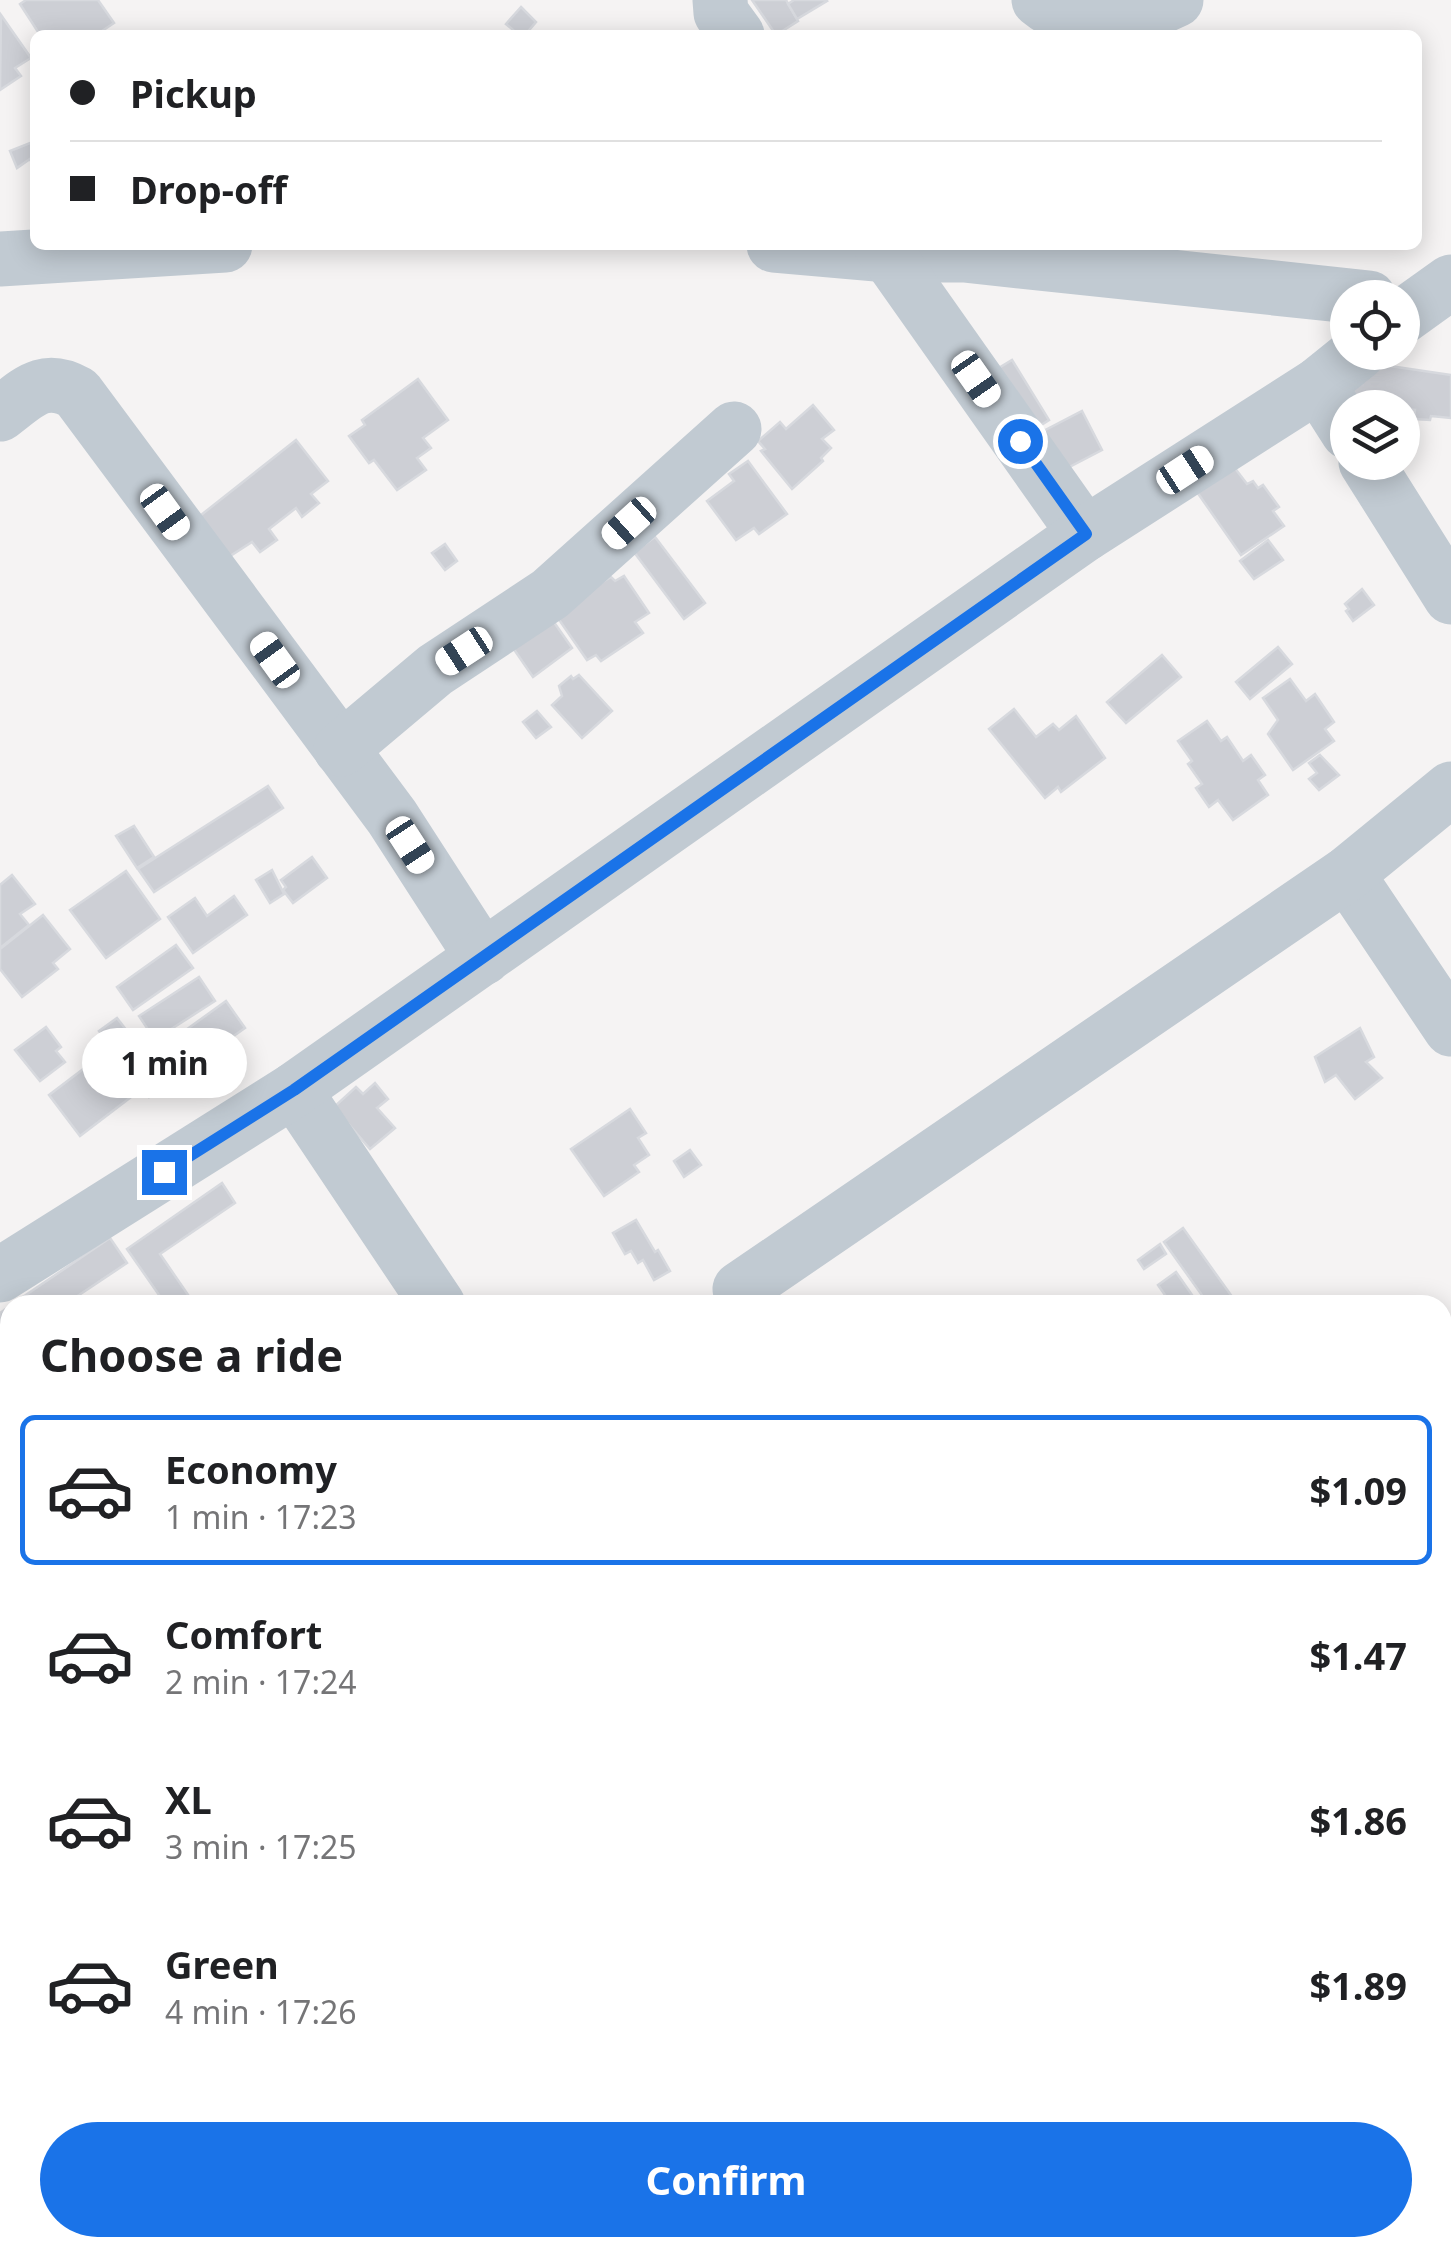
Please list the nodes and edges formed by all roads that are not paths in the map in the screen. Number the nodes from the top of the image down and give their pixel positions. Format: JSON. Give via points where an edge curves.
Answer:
{"nodes":[{"id":1,"x":720,"y":0,"type":"edge"},
{"id":2,"x":1039,"y":0,"type":"edge"},
{"id":3,"x":1176,"y":0,"type":"edge"},
{"id":4,"x":733,"y":30,"type":"edge"},
{"id":5,"x":145,"y":250,"type":"edge"},
{"id":6,"x":885,"y":250,"type":"edge"},
{"id":7,"x":0,"y":259,"type":"edge"},
{"id":8,"x":1330,"y":292,"type":"edge"},
{"id":9,"x":1337,"y":370,"type":"edge"},
{"id":10,"x":0,"y":414,"type":"edge"},
{"id":11,"x":734,"y":429,"type":"dead end"},
{"id":12,"x":1377,"y":480,"type":"edge"},
{"id":13,"x":1086,"y":534,"type":"junction"},
{"id":14,"x":1451,"y":597,"type":"edge"},
{"id":15,"x":341,"y":750,"type":"junction"},
{"id":16,"x":1451,"y":789,"type":"edge"},
{"id":17,"x":1346,"y":874,"type":"junction"},
{"id":18,"x":483,"y":958,"type":"junction"},
{"id":19,"x":1451,"y":1030,"type":"edge"},
{"id":20,"x":294,"y":1090,"type":"junction"},
{"id":21,"x":0,"y":1275,"type":"edge"},
{"id":22,"x":431,"y":1295,"type":"edge"},
{"id":23,"x":742,"y":1295,"type":"edge"}],
"edges":[{"from":1,"to":4,"type":"street"},
{"from":2,"to":3,"type":"street","via":[[1094,23],[1135,20]]},
{"from":5,"to":7,"type":"street"},
{"from":6,"to":8,"type":"street"},
{"from":6,"to":13,"type":"street"},
{"from":9,"to":13,"type":"street"},
{"from":10,"to":15,"type":"street","via":[[35,388],[59,383],[77,392]]},
{"from":11,"to":15,"type":"street","via":[[550,594],[436,670]]},
{"from":12,"to":14,"type":"street"},
{"from":13,"to":18,"type":"street"},
{"from":15,"to":18,"type":"street"},
{"from":16,"to":17,"type":"street"},
{"from":17,"to":19,"type":"street"},
{"from":17,"to":23,"type":"street"},
{"from":18,"to":20,"type":"street"},
{"from":20,"to":21,"type":"street"},
{"from":20,"to":22,"type":"street"}]}
